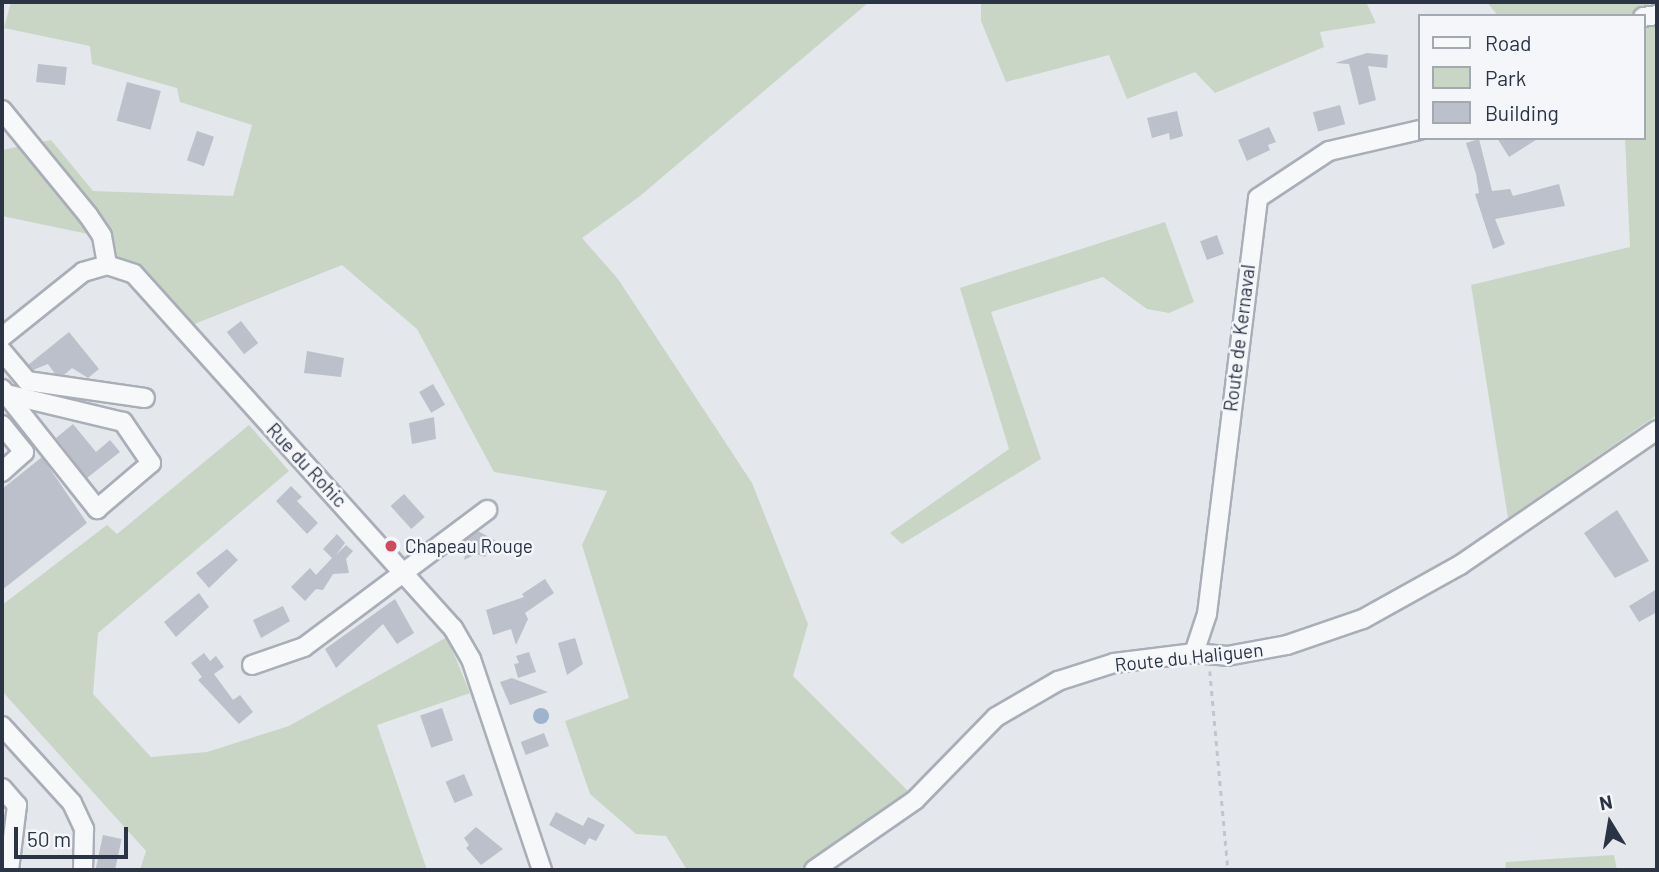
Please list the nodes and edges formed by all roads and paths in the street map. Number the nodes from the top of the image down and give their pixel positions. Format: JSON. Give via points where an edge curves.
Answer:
{"nodes":[{"id":1,"x":2,"y":110,"type":"edge"},
{"id":2,"x":1418,"y":130,"type":"edge"},
{"id":3,"x":107,"y":265,"type":"junction"},
{"id":4,"x":2,"y":312,"type":"edge"},
{"id":5,"x":8,"y":332,"type":"edge"},
{"id":6,"x":2,"y":351,"type":"edge"},
{"id":7,"x":4,"y":392,"type":"edge"},
{"id":8,"x":145,"y":398,"type":"dead end"},
{"id":9,"x":2,"y":425,"type":"edge"},
{"id":10,"x":1657,"y":430,"type":"edge"},
{"id":11,"x":2,"y":472,"type":"edge"},
{"id":12,"x":486,"y":510,"type":"dead end"},
{"id":13,"x":405,"y":570,"type":"junction"},
{"id":14,"x":1201,"y":653,"type":"junction"},
{"id":15,"x":252,"y":665,"type":"dead end"},
{"id":16,"x":2,"y":726,"type":"edge"},
{"id":17,"x":2,"y":788,"type":"edge"},
{"id":18,"x":8,"y":823,"type":"edge"},
{"id":19,"x":9,"y":870,"type":"edge"},
{"id":20,"x":83,"y":870,"type":"edge"},
{"id":21,"x":542,"y":870,"type":"edge"},
{"id":22,"x":814,"y":870,"type":"edge"},
{"id":23,"x":1228,"y":870,"type":"edge"}],
"edges":[{"from":1,"to":3,"type":"street","via":[[88,215],[102,236]]},
{"from":2,"to":14,"type":"street","name":"Route de Kernaval","via":[[1329,151],[1258,198]]},
{"from":3,"to":5,"type":"street","via":[[83,272]]},
{"from":3,"to":13,"type":"street","name":"Rue du Rohic","via":[[134,274]]},
{"from":4,"to":5,"type":"street"},
{"from":6,"to":8,"type":"street","via":[[27,381]]},
{"from":7,"to":7,"type":"street","via":[[97,509],[151,463],[122,422]]},
{"from":9,"to":11,"type":"street","via":[[24,452]]},
{"from":10,"to":14,"type":"street","name":"Route du Haliguen","via":[[1460,565],[1363,619],[1287,645],[1227,656]]},
{"from":12,"to":13,"type":"street"},
{"from":13,"to":15,"type":"street","via":[[304,647]]},
{"from":13,"to":21,"type":"street","name":"Rue du Rohic","via":[[453,628],[471,659]]},
{"from":14,"to":22,"type":"street","name":"Route du Haliguen","via":[[1114,663],[1058,681],[996,717],[915,800]]},
{"from":14,"to":23,"type":"path"},
{"from":16,"to":20,"type":"street","via":[[76,810],[84,829]]},
{"from":17,"to":18,"type":"street","via":[[16,805]]},
{"from":18,"to":19,"type":"street"}]}
